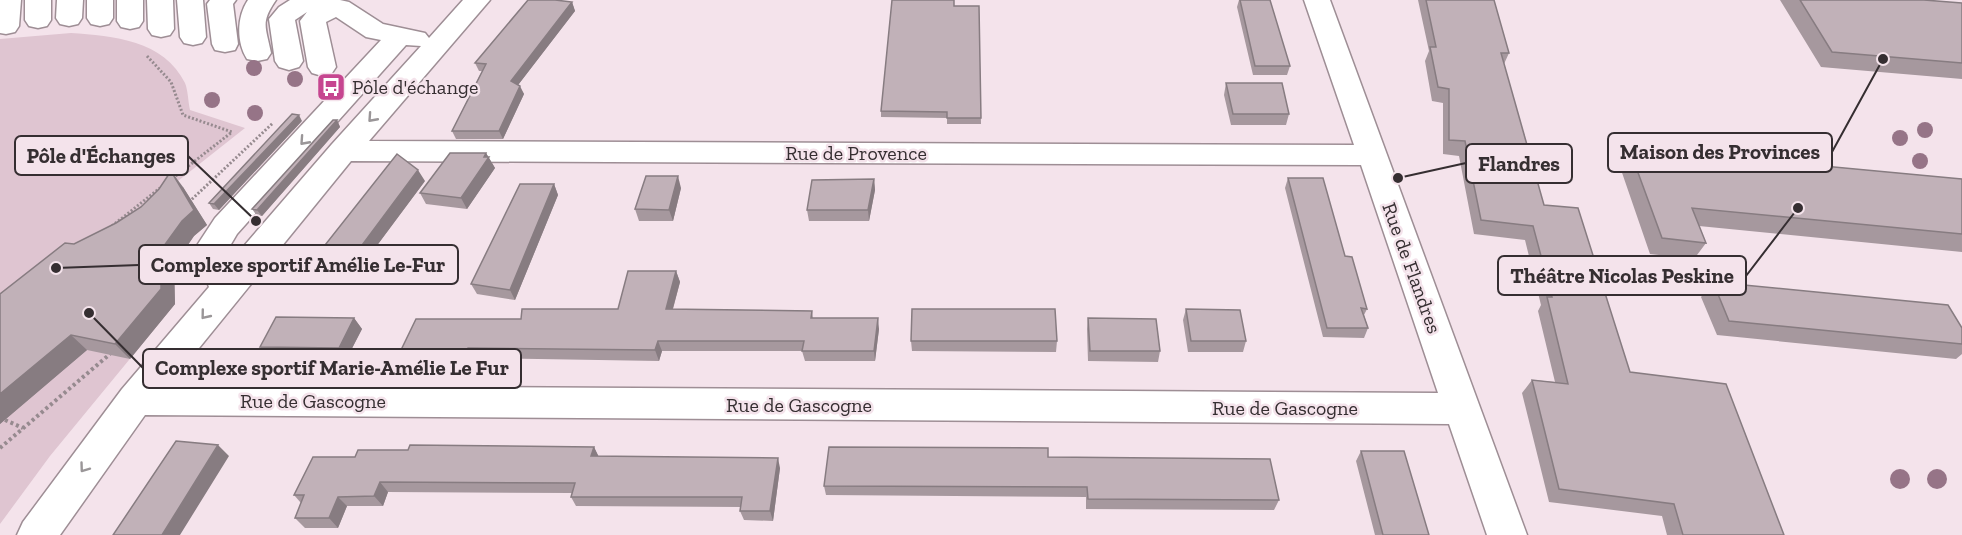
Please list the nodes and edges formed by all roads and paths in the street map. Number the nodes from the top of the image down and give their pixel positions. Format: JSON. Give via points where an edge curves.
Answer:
{"nodes":[{"id":1,"x":8,"y":0,"type":"edge"},
{"id":2,"x":160,"y":0,"type":"edge"},
{"id":3,"x":190,"y":0,"type":"edge"},
{"id":4,"x":223,"y":0,"type":"edge"},
{"id":5,"x":263,"y":0,"type":"edge"},
{"id":6,"x":477,"y":0,"type":"edge"},
{"id":7,"x":1317,"y":0,"type":"edge"},
{"id":8,"x":310,"y":1,"type":"edge"},
{"id":9,"x":340,"y":8,"type":"junction"},
{"id":10,"x":6,"y":26,"type":"dead end"},
{"id":11,"x":161,"y":29,"type":"dead end"},
{"id":12,"x":400,"y":36,"type":"junction"},
{"id":13,"x":193,"y":37,"type":"dead end"},
{"id":14,"x":439,"y":43,"type":"junction"},
{"id":15,"x":225,"y":44,"type":"dead end"},
{"id":16,"x":142,"y":52,"type":"dead end"},
{"id":17,"x":258,"y":53,"type":"dead end"},
{"id":18,"x":289,"y":61,"type":"dead end"},
{"id":19,"x":322,"y":67,"type":"dead end"},
{"id":20,"x":279,"y":117,"type":"dead end"},
{"id":21,"x":343,"y":151,"type":"junction"},
{"id":22,"x":1370,"y":154,"type":"junction"},
{"id":23,"x":184,"y":206,"type":"edge"},
{"id":24,"x":111,"y":226,"type":"edge"},
{"id":25,"x":227,"y":289,"type":"junction"},
{"id":26,"x":110,"y":354,"type":"edge"},
{"id":27,"x":135,"y":400,"type":"junction"},
{"id":28,"x":1464,"y":409,"type":"junction"},
{"id":29,"x":5,"y":420,"type":"dead end"},
{"id":30,"x":23,"y":428,"type":"junction"},
{"id":31,"x":0,"y":448,"type":"edge"},
{"id":32,"x":37,"y":535,"type":"edge"},
{"id":33,"x":1507,"y":535,"type":"edge"}],
"edges":[{"from":1,"to":10,"type":"street"},
{"from":2,"to":11,"type":"street"},
{"from":3,"to":13,"type":"street"},
{"from":4,"to":15,"type":"street","via":[[220,4]]},
{"from":5,"to":17,"type":"street","via":[[252,12]]},
{"from":6,"to":14,"type":"street"},
{"from":7,"to":22,"type":"street","name":"Rue de Flandres"},
{"from":8,"to":9,"type":"street"},
{"from":8,"to":18,"type":"street","via":[[287,11],[282,19]]},
{"from":9,"to":12,"type":"street","via":[[375,31]]},
{"from":9,"to":19,"type":"street","via":[[319,14],[313,21]]},
{"from":12,"to":14,"type":"street"},
{"from":12,"to":25,"type":"street","one_way":true,"via":[[226,226],[210,250]]},
{"from":14,"to":21,"type":"street","one_way":true},
{"from":16,"to":24,"type":"path","via":[[163,69],[176,88],[183,115],[232,132]]},
{"from":20,"to":23,"type":"path"},
{"from":21,"to":22,"type":"street","name":"Rue de Provence"},
{"from":21,"to":25,"type":"street"},
{"from":22,"to":28,"type":"street","name":"Rue de Flandres"},
{"from":25,"to":27,"type":"street","one_way":true},
{"from":26,"to":30,"type":"path"},
{"from":27,"to":28,"type":"street","name":"Rue de Gascogne"},
{"from":27,"to":32,"type":"street","one_way":true},
{"from":28,"to":33,"type":"street","name":"Rue de Flandres"},
{"from":29,"to":30,"type":"path"},
{"from":30,"to":31,"type":"path"}]}
